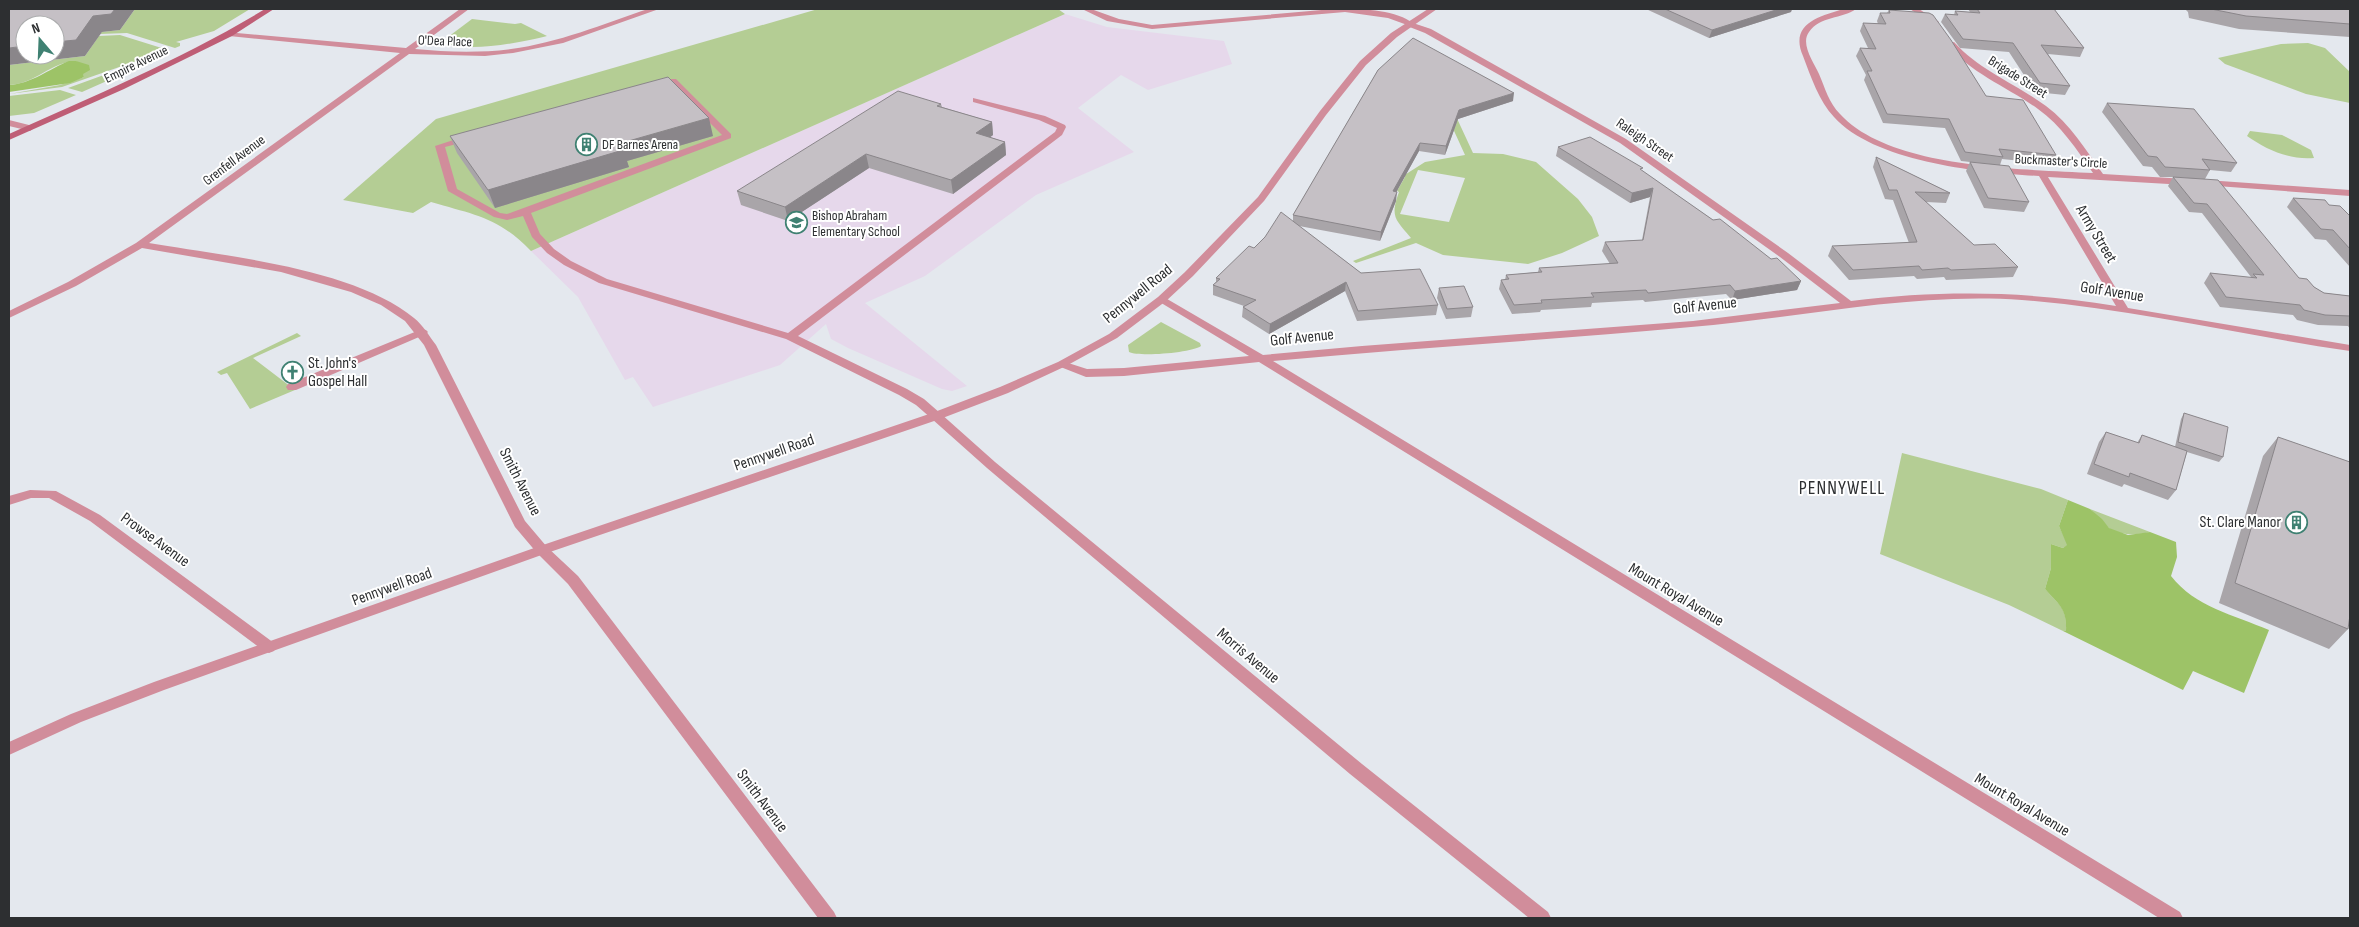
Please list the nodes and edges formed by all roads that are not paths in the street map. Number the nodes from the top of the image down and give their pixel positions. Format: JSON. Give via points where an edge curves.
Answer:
{"nodes":[{"id":1,"x":270,"y":9,"type":"edge"},
{"id":2,"x":465,"y":9,"type":"edge"},
{"id":3,"x":655,"y":9,"type":"edge"},
{"id":4,"x":1086,"y":9,"type":"edge"},
{"id":5,"x":1433,"y":9,"type":"edge"},
{"id":6,"x":1852,"y":9,"type":"edge"},
{"id":7,"x":1914,"y":9,"type":"edge"},
{"id":8,"x":1345,"y":10,"type":"edge"},
{"id":9,"x":1410,"y":24,"type":"junction"},
{"id":10,"x":229,"y":34,"type":"junction"},
{"id":11,"x":407,"y":52,"type":"junction"},
{"id":12,"x":645,"y":89,"type":"edge"},
{"id":13,"x":976,"y":100,"type":"dead end"},
{"id":14,"x":9,"y":123,"type":"edge"},
{"id":15,"x":30,"y":128,"type":"junction"},
{"id":16,"x":477,"y":136,"type":"edge"},
{"id":17,"x":9,"y":137,"type":"edge"},
{"id":18,"x":2042,"y":174,"type":"junction"},
{"id":19,"x":2100,"y":176,"type":"junction"},
{"id":20,"x":2350,"y":193,"type":"edge"},
{"id":21,"x":526,"y":212,"type":"junction"},
{"id":22,"x":140,"y":244,"type":"junction"},
{"id":23,"x":1162,"y":299,"type":"junction"},
{"id":24,"x":1848,"y":304,"type":"junction"},
{"id":25,"x":2124,"y":310,"type":"junction"},
{"id":26,"x":9,"y":315,"type":"edge"},
{"id":27,"x":422,"y":332,"type":"junction"},
{"id":28,"x":790,"y":337,"type":"junction"},
{"id":29,"x":2350,"y":348,"type":"edge"},
{"id":30,"x":1260,"y":359,"type":"junction"},
{"id":31,"x":1062,"y":364,"type":"junction"},
{"id":32,"x":292,"y":387,"type":"dead end"},
{"id":33,"x":936,"y":416,"type":"junction"},
{"id":34,"x":9,"y":501,"type":"edge"},
{"id":35,"x":542,"y":550,"type":"junction"},
{"id":36,"x":269,"y":647,"type":"junction"},
{"id":37,"x":9,"y":749,"type":"edge"},
{"id":38,"x":828,"y":918,"type":"edge"},
{"id":39,"x":1542,"y":918,"type":"edge"},
{"id":40,"x":2174,"y":918,"type":"edge"}],
"edges":[{"from":1,"to":10,"type":"main road","name":"Empire Avenue"},
{"from":2,"to":11,"type":"street","name":"Grenfell Avenue"},
{"from":3,"to":11,"type":"street","name":"O'Dea Place","via":[[560,41],[513,51],[452,55]]},
{"from":4,"to":8,"type":"street","name":"Raleigh Street","via":[[1123,23],[1152,27]]},
{"from":5,"to":9,"type":"street","name":"Pennywell Road"},
{"from":6,"to":18,"type":"street","name":"Buckmaster's Circle","via":[[1824,18],[1803,35],[1806,53],[1821,88],[1835,114],[1845,124],[1880,143],[1925,158],[1960,166]]},
{"from":7,"to":19,"type":"street","name":"Brigade Street","via":[[1934,20],[1958,53],[2044,109],[2073,137]]},
{"from":8,"to":9,"type":"street","name":"Raleigh Street","via":[[1389,16]]},
{"from":9,"to":23,"type":"street","name":"Pennywell Road","via":[[1363,63],[1254,206]]},
{"from":9,"to":24,"type":"street","name":"Raleigh Street","via":[[1428,31],[1623,141]]},
{"from":10,"to":11,"type":"street","name":"O'Dea Place"},
{"from":10,"to":15,"type":"main road","name":"Empire Avenue"},
{"from":11,"to":22,"type":"street","name":"Grenfell Avenue"},
{"from":12,"to":21,"type":"street","via":[[673,81],[728,136]]},
{"from":13,"to":28,"type":"street","via":[[1052,121],[1060,125],[1061,130]]},
{"from":14,"to":15,"type":"street"},
{"from":15,"to":17,"type":"main road","name":"Empire Avenue"},
{"from":16,"to":21,"type":"street","via":[[440,146],[453,191],[497,215]]},
{"from":18,"to":19,"type":"street","name":"Buckmaster's Circle"},
{"from":18,"to":25,"type":"street","name":"Army Street"},
{"from":19,"to":20,"type":"street","name":"Buckmaster's Circle"},
{"from":21,"to":28,"type":"street","name":"Morris Avenue","via":[[537,238],[580,270]]},
{"from":22,"to":26,"type":"street","name":"Grenfell Avenue","via":[[72,284]]},
{"from":22,"to":27,"type":"street","name":"Smith Avenue","via":[[298,273],[358,291],[396,309]]},
{"from":23,"to":30,"type":"street","name":"Mount Royal Avenue"},
{"from":23,"to":31,"type":"street","name":"Pennywell Road","via":[[1113,336]]},
{"from":24,"to":25,"type":"street","name":"Golf Avenue","via":[[1982,296],[2054,300]]},
{"from":24,"to":30,"type":"street","name":"Golf Avenue","via":[[1684,325],[1390,346]]},
{"from":25,"to":29,"type":"street","name":"Golf Avenue"},
{"from":27,"to":32,"type":"street"},
{"from":27,"to":35,"type":"street","name":"Smith Avenue","via":[[520,524]]},
{"from":28,"to":33,"type":"street","name":"Morris Avenue","via":[[903,392]]},
{"from":30,"to":31,"type":"street","name":"Golf Avenue","via":[[1086,373]]},
{"from":30,"to":40,"type":"street","name":"Mount Royal Avenue"},
{"from":31,"to":33,"type":"street","name":"Pennywell Road"},
{"from":33,"to":35,"type":"street","name":"Pennywell Road"},
{"from":33,"to":39,"type":"street","name":"Morris Avenue","via":[[1341,756]]},
{"from":34,"to":36,"type":"street","name":"Prowse Avenue","via":[[30,494],[51,494],[95,518]]},
{"from":35,"to":36,"type":"street","name":"Pennywell Road"},
{"from":35,"to":38,"type":"street","name":"Smith Avenue","via":[[573,580]]},
{"from":36,"to":37,"type":"street","name":"Pennywell Road","via":[[121,700]]}]}
